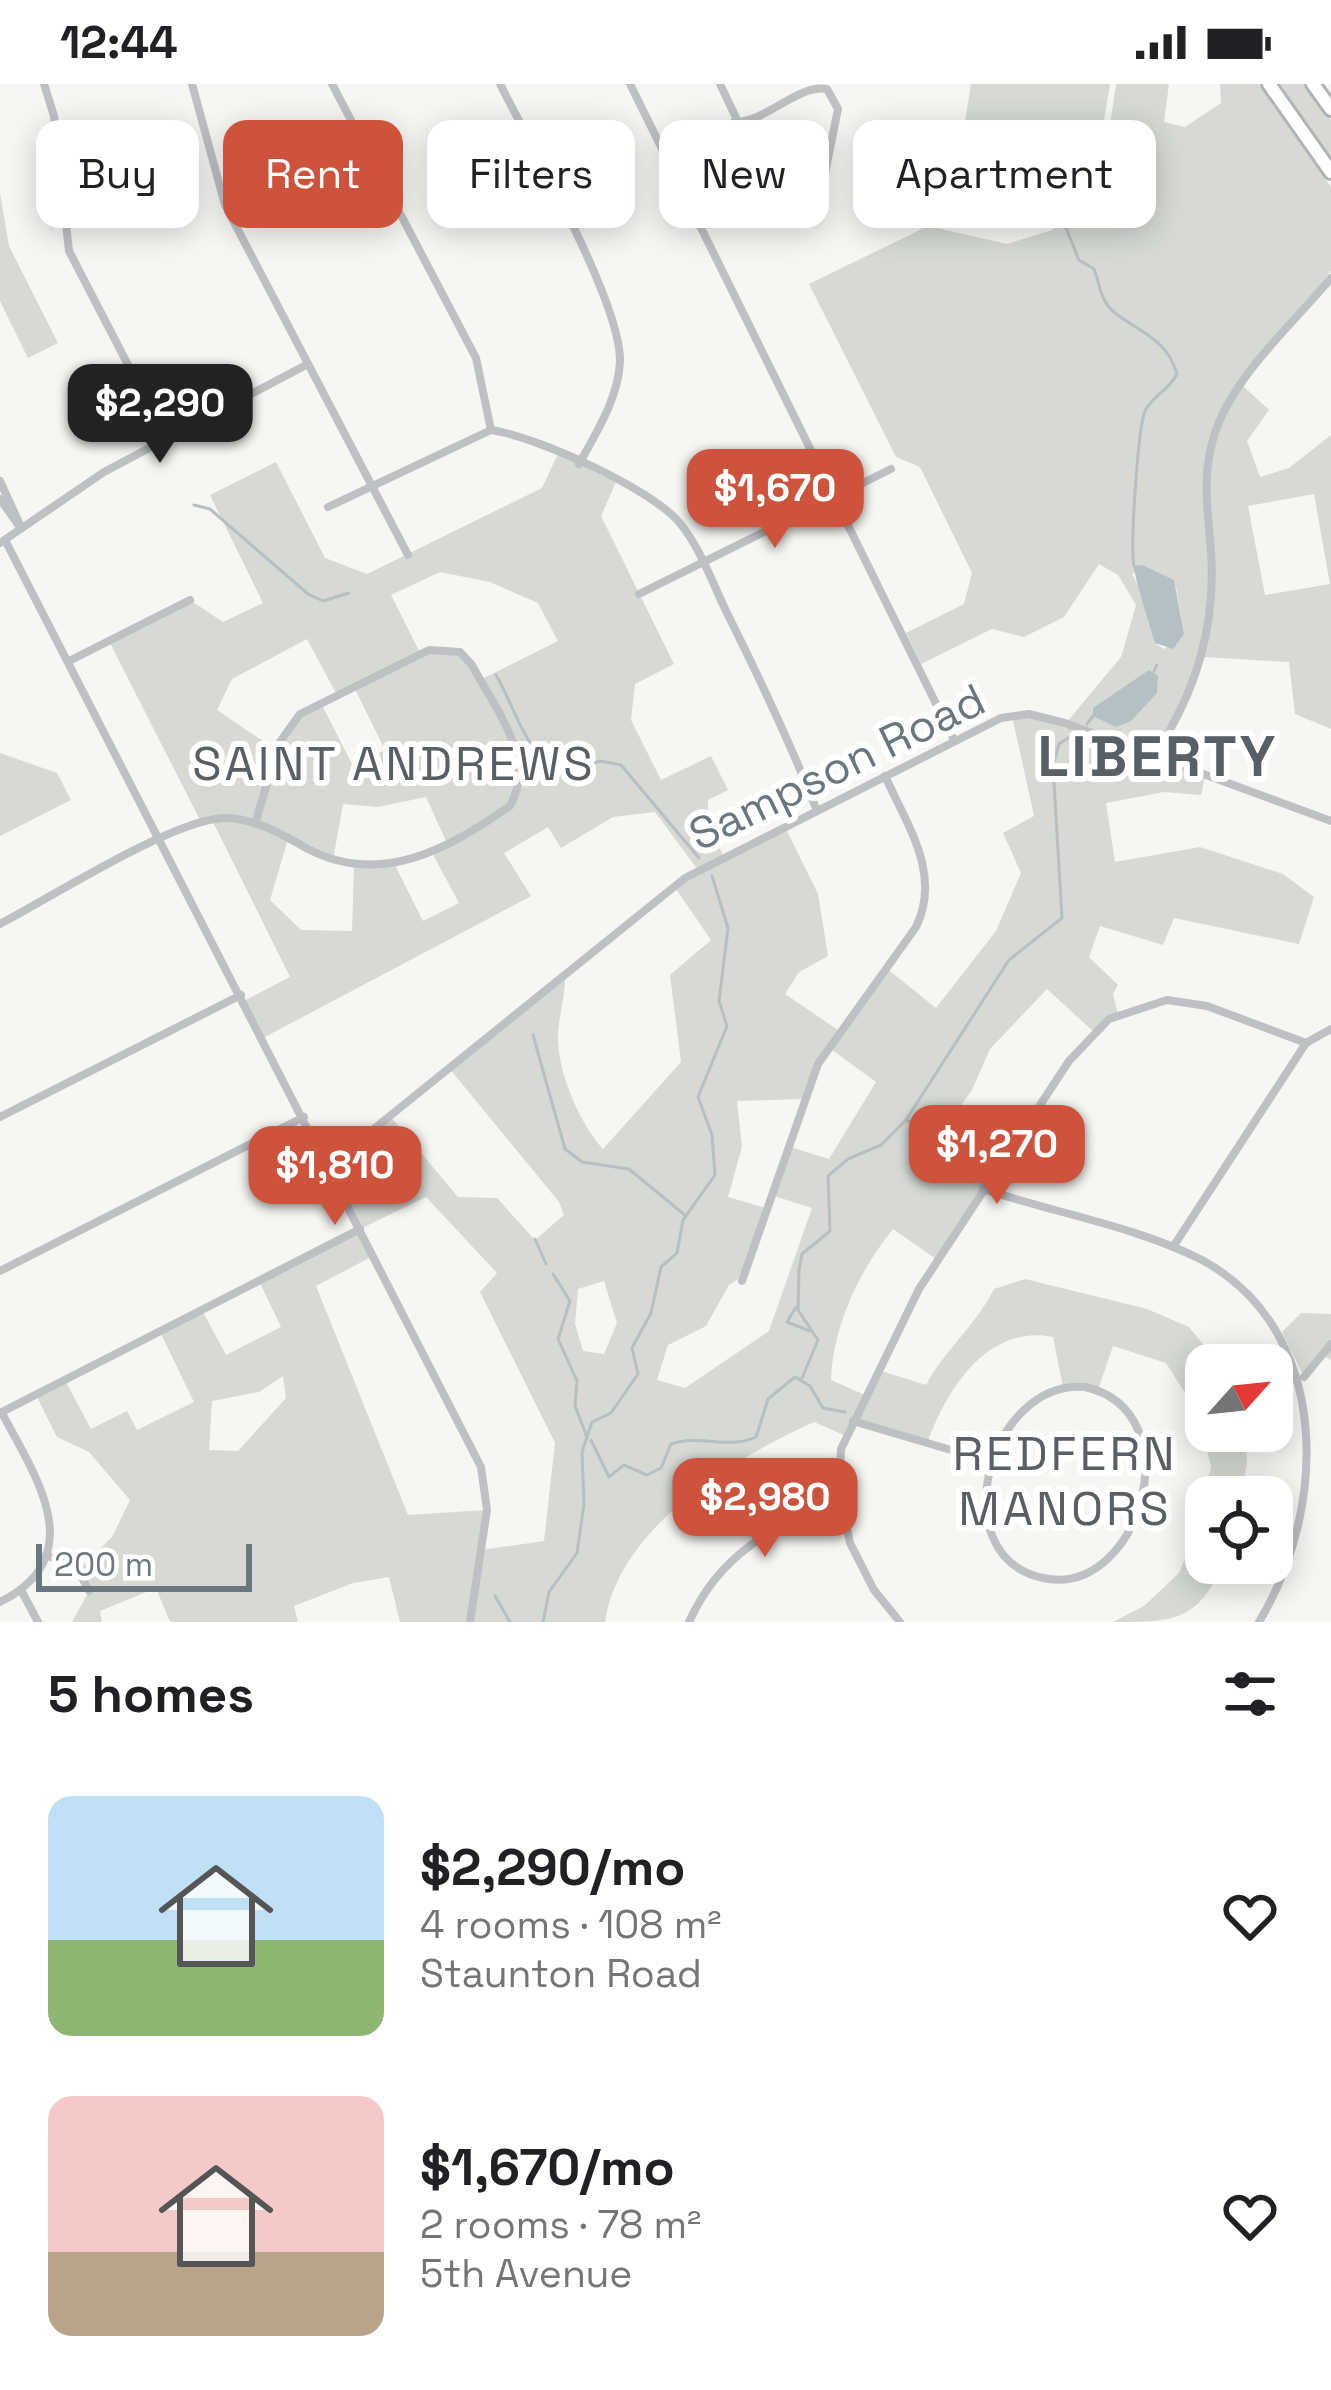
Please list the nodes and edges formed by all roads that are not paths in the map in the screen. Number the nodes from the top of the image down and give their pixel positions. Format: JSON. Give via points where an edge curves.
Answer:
{"nodes":[{"id":1,"x":44,"y":84,"type":"edge"},
{"id":2,"x":192,"y":84,"type":"edge"},
{"id":3,"x":332,"y":84,"type":"edge"},
{"id":4,"x":500,"y":84,"type":"edge"},
{"id":5,"x":630,"y":84,"type":"edge"},
{"id":6,"x":720,"y":84,"type":"edge"},
{"id":7,"x":1269,"y":84,"type":"edge"},
{"id":8,"x":1313,"y":84,"type":"edge"},
{"id":9,"x":1331,"y":109,"type":"edge"},
{"id":10,"x":733,"y":120,"type":"edge"},
{"id":11,"x":734,"y":122,"type":"joint"},
{"id":12,"x":1331,"y":172,"type":"edge"},
{"id":13,"x":1331,"y":278,"type":"edge"},
{"id":14,"x":308,"y":364,"type":"junction"},
{"id":15,"x":491,"y":430,"type":"junction"},
{"id":16,"x":166,"y":438,"type":"junction"},
{"id":17,"x":579,"y":464,"type":"junction"},
{"id":18,"x":892,"y":469,"type":"dead end"},
{"id":19,"x":0,"y":481,"type":"edge"},
{"id":20,"x":372,"y":485,"type":"junction"},
{"id":21,"x":833,"y":497,"type":"junction"},
{"id":22,"x":0,"y":499,"type":"edge"},
{"id":23,"x":328,"y":507,"type":"dead end"},
{"id":24,"x":21,"y":527,"type":"junction"},
{"id":25,"x":3,"y":542,"type":"edge"},
{"id":26,"x":407,"y":555,"type":"dead end"},
{"id":27,"x":702,"y":562,"type":"junction"},
{"id":28,"x":639,"y":594,"type":"dead end"},
{"id":29,"x":190,"y":600,"type":"dead end"},
{"id":30,"x":71,"y":660,"type":"junction"},
{"id":31,"x":954,"y":740,"type":"junction"},
{"id":32,"x":1156,"y":753,"type":"junction"},
{"id":33,"x":885,"y":776,"type":"junction"},
{"id":34,"x":817,"y":811,"type":"junction"},
{"id":35,"x":1331,"y":820,"type":"edge"},
{"id":36,"x":255,"y":824,"type":"junction"},
{"id":37,"x":162,"y":840,"type":"junction"},
{"id":38,"x":0,"y":924,"type":"edge"},
{"id":39,"x":241,"y":995,"type":"junction"},
{"id":40,"x":1331,"y":1029,"type":"edge"},
{"id":41,"x":1306,"y":1043,"type":"junction"},
{"id":42,"x":0,"y":1117,"type":"edge"},
{"id":43,"x":304,"y":1117,"type":"junction"},
{"id":44,"x":329,"y":1165,"type":"junction"},
{"id":45,"x":983,"y":1189,"type":"junction"},
{"id":46,"x":360,"y":1229,"type":"junction"},
{"id":47,"x":1173,"y":1247,"type":"junction"},
{"id":48,"x":0,"y":1271,"type":"edge"},
{"id":49,"x":742,"y":1281,"type":"dead end"},
{"id":50,"x":1331,"y":1344,"type":"edge"},
{"id":51,"x":1304,"y":1377,"type":"junction"},
{"id":52,"x":1,"y":1413,"type":"edge"},
{"id":53,"x":853,"y":1421,"type":"junction"},
{"id":54,"x":995,"y":1463,"type":"junction"},
{"id":55,"x":841,"y":1503,"type":"junction"},
{"id":56,"x":46,"y":1555,"type":"junction"},
{"id":57,"x":21,"y":1590,"type":"junction"},
{"id":58,"x":89,"y":1591,"type":"dead end"},
{"id":59,"x":0,"y":1603,"type":"edge"},
{"id":60,"x":38,"y":1622,"type":"edge"},
{"id":61,"x":470,"y":1622,"type":"edge"},
{"id":62,"x":689,"y":1622,"type":"edge"},
{"id":63,"x":899,"y":1622,"type":"edge"},
{"id":64,"x":1259,"y":1622,"type":"edge"}],
"edges":[{"from":1,"to":16,"type":"street","via":[[69,251]]},
{"from":2,"to":14,"type":"street","via":[[225,205]]},
{"from":3,"to":15,"type":"street","via":[[476,358]]},
{"from":4,"to":17,"type":"street","via":[[619,340],[612,399]]},
{"from":5,"to":21,"type":"street"},
{"from":6,"to":10,"type":"street"},
{"from":7,"to":12,"type":"highway"},
{"from":8,"to":9,"type":"highway"},
{"from":11,"to":11,"type":"street","via":[[782,214],[820,193],[838,109],[827,89],[814,87]]},
{"from":13,"to":32,"type":"street","via":[[1216,427],[1206,478],[1212,572],[1204,655]]},
{"from":14,"to":16,"type":"street"},
{"from":14,"to":20,"type":"street"},
{"from":15,"to":17,"type":"street"},
{"from":15,"to":20,"type":"street"},
{"from":16,"to":24,"type":"street"},
{"from":17,"to":27,"type":"street","via":[[665,509]]},
{"from":18,"to":21,"type":"street"},
{"from":19,"to":24,"type":"street"},
{"from":20,"to":23,"type":"street"},
{"from":20,"to":26,"type":"street"},
{"from":21,"to":27,"type":"street"},
{"from":21,"to":31,"type":"street"},
{"from":22,"to":24,"type":"street"},
{"from":24,"to":25,"type":"street"},
{"from":25,"to":30,"type":"street"},
{"from":27,"to":28,"type":"street"},
{"from":27,"to":34,"type":"street"},
{"from":29,"to":30,"type":"street"},
{"from":30,"to":37,"type":"street"},
{"from":31,"to":32,"type":"street","name":"Sampson Road","via":[[1029,714]]},
{"from":31,"to":33,"type":"street","name":"Sampson Road"},
{"from":32,"to":35,"type":"street","name":"Sampson Road"},
{"from":33,"to":34,"type":"street","name":"Sampson Road"},
{"from":33,"to":49,"type":"street","via":[[925,866],[925,906],[818,1064]]},
{"from":34,"to":44,"type":"street","name":"Sampson Road","via":[[674,886]]},
{"from":36,"to":36,"type":"street","via":[[344,865],[380,868],[510,806],[520,759],[472,664],[460,652],[429,650],[300,714],[278,746]]},
{"from":36,"to":37,"type":"street","via":[[212,820]]},
{"from":37,"to":38,"type":"street"},
{"from":37,"to":39,"type":"street"},
{"from":39,"to":42,"type":"street"},
{"from":39,"to":43,"type":"street"},
{"from":40,"to":41,"type":"street"},
{"from":41,"to":45,"type":"street","via":[[1197,1003],[1154,1001],[1126,1010],[1084,1042]]},
{"from":41,"to":47,"type":"street"},
{"from":43,"to":44,"type":"street"},
{"from":43,"to":48,"type":"street"},
{"from":44,"to":46,"type":"street"},
{"from":45,"to":47,"type":"street"},
{"from":45,"to":53,"type":"street","via":[[919,1288]]},
{"from":46,"to":52,"type":"street"},
{"from":46,"to":61,"type":"street","via":[[484,1475],[487,1510]]},
{"from":47,"to":51,"type":"street","via":[[1258,1301]]},
{"from":50,"to":51,"type":"street"},
{"from":51,"to":64,"type":"street","via":[[1306,1499],[1284,1575]]},
{"from":52,"to":56,"type":"street","via":[[48,1505]]},
{"from":53,"to":54,"type":"street"},
{"from":53,"to":55,"type":"street","via":[[839,1458]]},
{"from":54,"to":54,"type":"street","via":[[1025,1403],[1077,1386],[1127,1409],[1147,1460],[1120,1547],[1095,1571],[1063,1580],[1024,1571],[996,1544],[986,1506]]},
{"from":55,"to":62,"type":"street","via":[[750,1543],[716,1576]]},
{"from":55,"to":63,"type":"street","via":[[863,1573]]},
{"from":56,"to":57,"type":"street"},
{"from":56,"to":58,"type":"street","via":[[78,1570]]},
{"from":57,"to":59,"type":"street"},
{"from":57,"to":60,"type":"street"}]}
